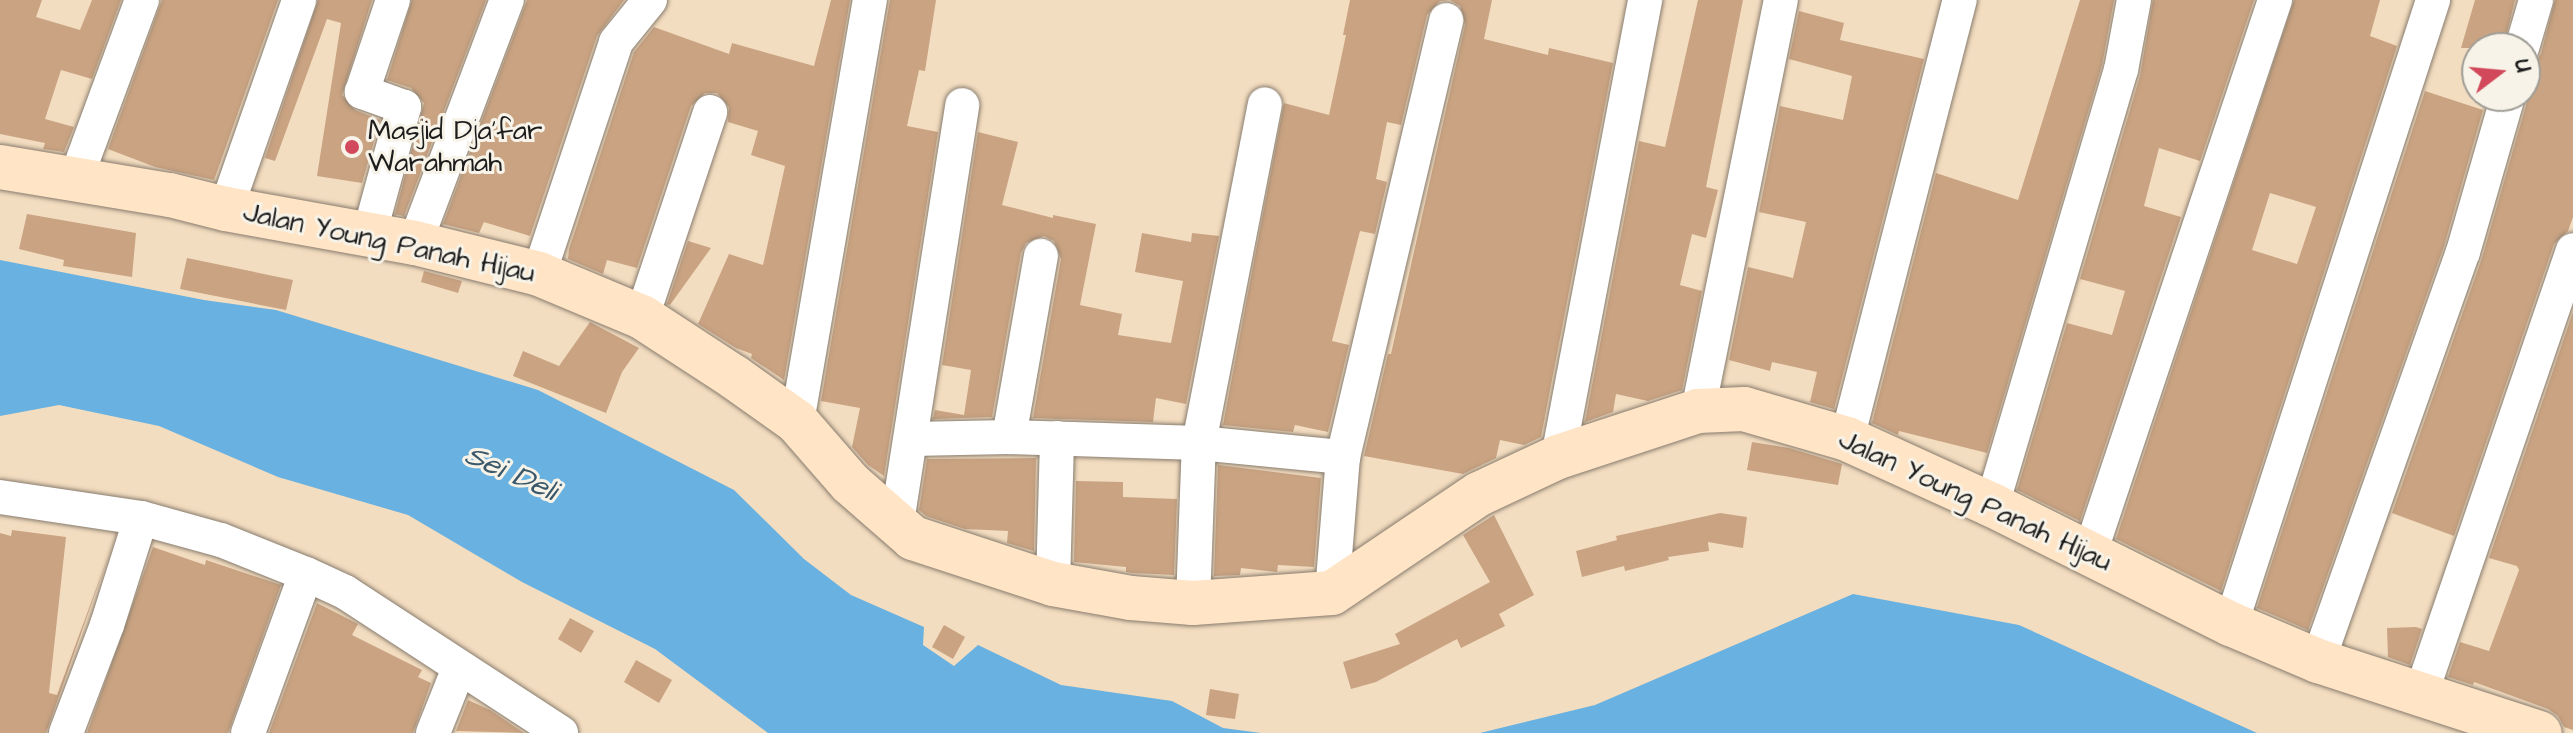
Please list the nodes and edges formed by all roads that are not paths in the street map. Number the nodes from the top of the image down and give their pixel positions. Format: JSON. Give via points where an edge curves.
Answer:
{"nodes":[{"id":1,"x":142,"y":0,"type":"edge"},
{"id":2,"x":299,"y":0,"type":"edge"},
{"id":3,"x":393,"y":0,"type":"edge"},
{"id":4,"x":507,"y":0,"type":"edge"},
{"id":5,"x":650,"y":0,"type":"edge"},
{"id":6,"x":870,"y":0,"type":"edge"},
{"id":7,"x":1645,"y":0,"type":"edge"},
{"id":8,"x":1781,"y":0,"type":"edge"},
{"id":9,"x":1960,"y":0,"type":"edge"},
{"id":10,"x":2134,"y":0,"type":"edge"},
{"id":11,"x":2275,"y":0,"type":"edge"},
{"id":12,"x":2433,"y":0,"type":"edge"},
{"id":13,"x":2536,"y":0,"type":"edge"},
{"id":14,"x":1446,"y":20,"type":"dead end"},
{"id":15,"x":2527,"y":32,"type":"edge"},
{"id":16,"x":1265,"y":104,"type":"dead end"},
{"id":17,"x":962,"y":105,"type":"dead end"},
{"id":18,"x":710,"y":112,"type":"dead end"},
{"id":19,"x":2503,"y":112,"type":"edge"},
{"id":20,"x":0,"y":167,"type":"edge"},
{"id":21,"x":75,"y":181,"type":"junction"},
{"id":22,"x":226,"y":209,"type":"junction"},
{"id":23,"x":369,"y":235,"type":"junction"},
{"id":24,"x":415,"y":243,"type":"junction"},
{"id":25,"x":2573,"y":250,"type":"edge"},
{"id":26,"x":1041,"y":256,"type":"dead end"},
{"id":27,"x":539,"y":274,"type":"junction"},
{"id":28,"x":642,"y":317,"type":"junction"},
{"id":29,"x":1698,"y":411,"type":"junction"},
{"id":30,"x":797,"y":422,"type":"junction"},
{"id":31,"x":1009,"y":437,"type":"junction"},
{"id":32,"x":1057,"y":438,"type":"junction"},
{"id":33,"x":911,"y":439,"type":"junction"},
{"id":34,"x":1847,"y":439,"type":"junction"},
{"id":35,"x":1199,"y":443,"type":"junction"},
{"id":36,"x":1343,"y":457,"type":"junction"},
{"id":37,"x":1558,"y":457,"type":"junction"},
{"id":38,"x":0,"y":497,"type":"edge"},
{"id":39,"x":1992,"y":505,"type":"junction"},
{"id":40,"x":141,"y":518,"type":"junction"},
{"id":41,"x":897,"y":522,"type":"junction"},
{"id":42,"x":2090,"y":553,"type":"junction"},
{"id":43,"x":306,"y":574,"type":"junction"},
{"id":44,"x":1053,"y":584,"type":"junction"},
{"id":45,"x":1332,"y":593,"type":"junction"},
{"id":46,"x":1193,"y":603,"type":"junction"},
{"id":47,"x":2231,"y":624,"type":"junction"},
{"id":48,"x":2318,"y":661,"type":"junction"},
{"id":49,"x":459,"y":668,"type":"junction"},
{"id":50,"x":2421,"y":694,"type":"junction"},
{"id":51,"x":66,"y":733,"type":"edge"},
{"id":52,"x":248,"y":733,"type":"edge"},
{"id":53,"x":433,"y":733,"type":"edge"},
{"id":54,"x":561,"y":733,"type":"edge"},
{"id":55,"x":2540,"y":733,"type":"edge"}],
"edges":[{"from":1,"to":21,"type":"street"},
{"from":2,"to":22,"type":"street"},
{"from":3,"to":23,"type":"street","via":[[362,92],[404,107]]},
{"from":4,"to":24,"type":"street"},
{"from":5,"to":27,"type":"street","via":[[616,42]]},
{"from":6,"to":30,"type":"street"},
{"from":7,"to":37,"type":"street"},
{"from":8,"to":29,"type":"street"},
{"from":9,"to":34,"type":"street"},
{"from":10,"to":39,"type":"street","via":[[2121,70]]},
{"from":11,"to":42,"type":"street"},
{"from":12,"to":47,"type":"street"},
{"from":13,"to":15,"type":"street"},
{"from":14,"to":36,"type":"street"},
{"from":16,"to":35,"type":"street"},
{"from":17,"to":33,"type":"street"},
{"from":18,"to":28,"type":"street"},
{"from":19,"to":48,"type":"street","via":[[2463,252]]},
{"from":20,"to":21,"type":"street","name":"Jalan Young Panah Hijau"},
{"from":21,"to":22,"type":"street","name":"Jalan Young Panah Hijau"},
{"from":22,"to":23,"type":"street","name":"Jalan Young Panah Hijau"},
{"from":23,"to":24,"type":"street","name":"Jalan Young Panah Hijau"},
{"from":24,"to":27,"type":"street","name":"Jalan Young Panah Hijau"},
{"from":25,"to":50,"type":"street"},
{"from":26,"to":31,"type":"street"},
{"from":27,"to":28,"type":"street","name":"Jalan Young Panah Hijau"},
{"from":28,"to":30,"type":"street","name":"Jalan Young Panah Hijau"},
{"from":29,"to":34,"type":"street","name":"Jalan Young Panah Hijau","via":[[1744,409]]},
{"from":29,"to":37,"type":"street","name":"Jalan Young Panah Hijau"},
{"from":30,"to":41,"type":"street","name":"Jalan Young Panah Hijau","via":[[850,483]]},
{"from":31,"to":32,"type":"street"},
{"from":31,"to":33,"type":"street"},
{"from":32,"to":35,"type":"street"},
{"from":32,"to":44,"type":"street"},
{"from":33,"to":41,"type":"street"},
{"from":34,"to":39,"type":"street","name":"Jalan Young Panah Hijau"},
{"from":35,"to":36,"type":"street"},
{"from":35,"to":46,"type":"street"},
{"from":36,"to":45,"type":"street"},
{"from":37,"to":45,"type":"street","name":"Jalan Young Panah Hijau","via":[[1479,494]]},
{"from":38,"to":40,"type":"street"},
{"from":39,"to":42,"type":"street","name":"Jalan Young Panah Hijau"},
{"from":40,"to":43,"type":"street","via":[[221,540]]},
{"from":40,"to":51,"type":"street"},
{"from":41,"to":44,"type":"street","name":"Jalan Young Panah Hijau","via":[[913,538]]},
{"from":42,"to":47,"type":"street","name":"Jalan Young Panah Hijau"},
{"from":43,"to":49,"type":"street","via":[[345,592]]},
{"from":43,"to":52,"type":"street"},
{"from":44,"to":46,"type":"street","name":"Jalan Young Panah Hijau"},
{"from":45,"to":46,"type":"street","name":"Jalan Young Panah Hijau"},
{"from":47,"to":48,"type":"street","name":"Jalan Young Panah Hijau"},
{"from":48,"to":50,"type":"street","name":"Jalan Young Panah Hijau"},
{"from":49,"to":53,"type":"street"},
{"from":49,"to":54,"type":"street"},
{"from":50,"to":55,"type":"street","name":"Jalan Young Panah Hijau"}]}
